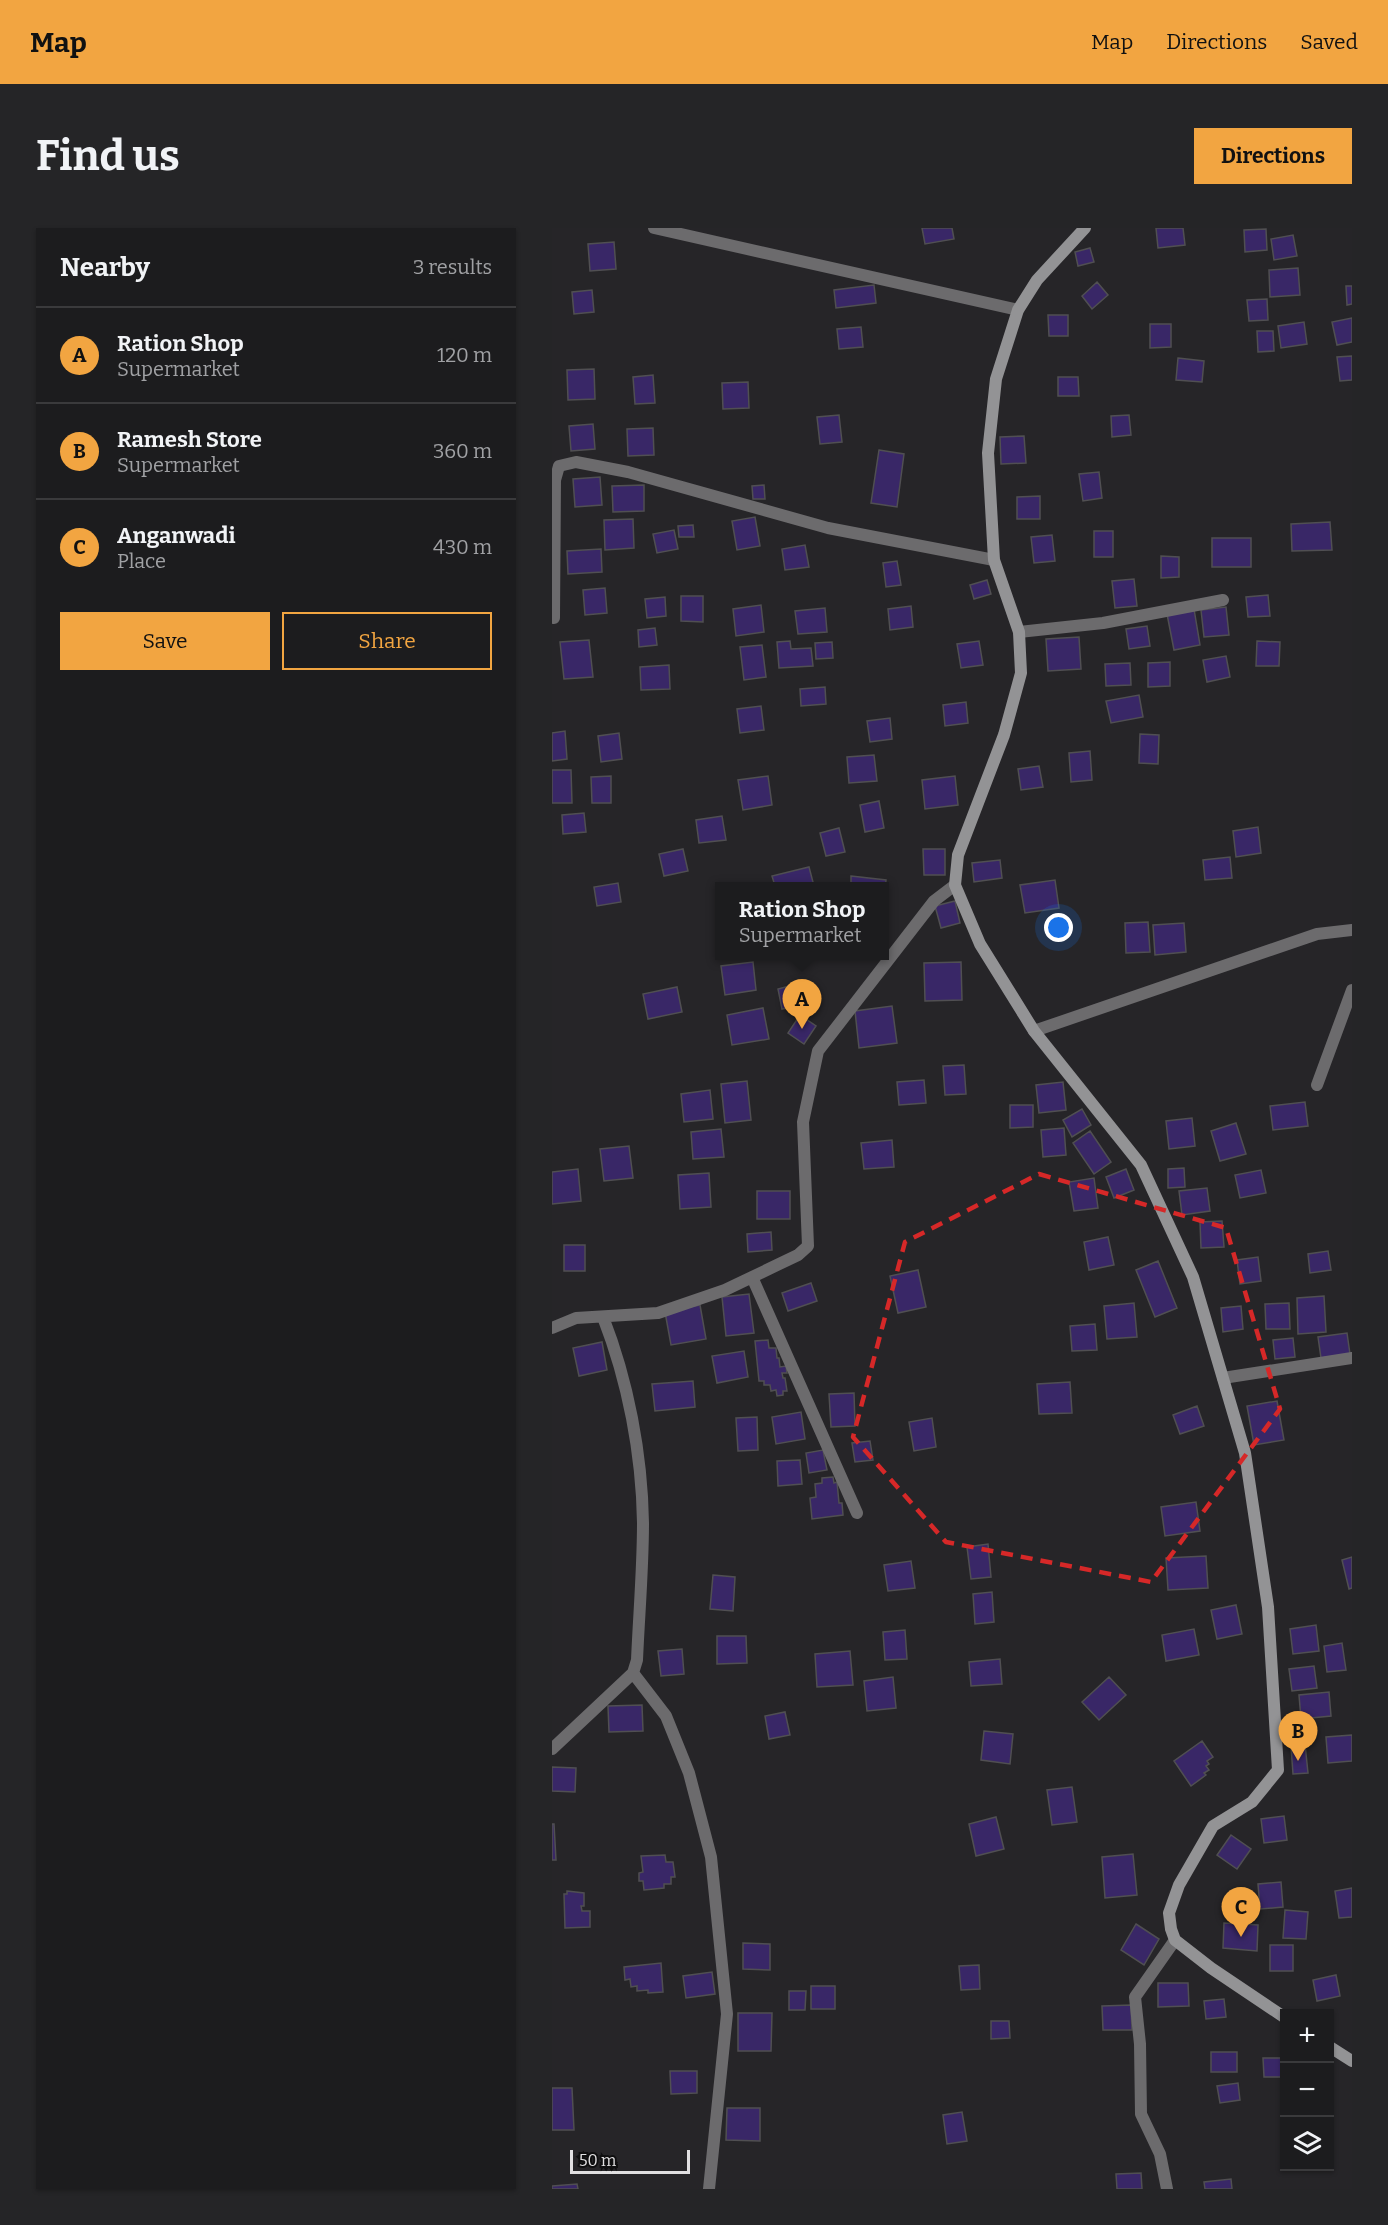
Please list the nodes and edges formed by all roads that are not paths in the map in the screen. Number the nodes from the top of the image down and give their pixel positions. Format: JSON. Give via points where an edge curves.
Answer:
{"nodes":[{"id":1,"x":654,"y":228,"type":"edge"},
{"id":2,"x":1085,"y":228,"type":"edge"},
{"id":3,"x":1018,"y":310,"type":"junction"},
{"id":4,"x":994,"y":561,"type":"junction"},
{"id":5,"x":1223,"y":600,"type":"dead end"},
{"id":6,"x":554,"y":618,"type":"dead end"},
{"id":7,"x":1019,"y":632,"type":"junction"},
{"id":8,"x":955,"y":885,"type":"junction"},
{"id":9,"x":1352,"y":930,"type":"edge"},
{"id":10,"x":889,"y":959,"type":"edge"},
{"id":11,"x":888,"y":960,"type":"edge"},
{"id":12,"x":1352,"y":990,"type":"edge"},
{"id":13,"x":1034,"y":1031,"type":"junction"},
{"id":14,"x":1317,"y":1085,"type":"dead end"},
{"id":15,"x":752,"y":1277,"type":"junction"},
{"id":16,"x":603,"y":1317,"type":"junction"},
{"id":17,"x":552,"y":1328,"type":"edge"},
{"id":18,"x":1352,"y":1358,"type":"edge"},
{"id":19,"x":1223,"y":1378,"type":"junction"},
{"id":20,"x":857,"y":1513,"type":"dead end"},
{"id":21,"x":633,"y":1673,"type":"junction"},
{"id":22,"x":552,"y":1749,"type":"edge"},
{"id":23,"x":1175,"y":1940,"type":"junction"},
{"id":24,"x":1280,"y":2014,"type":"edge"},
{"id":25,"x":1334,"y":2049,"type":"edge"},
{"id":26,"x":1352,"y":2061,"type":"edge"},
{"id":27,"x":709,"y":2189,"type":"edge"},
{"id":28,"x":1167,"y":2189,"type":"edge"}],
"edges":[{"from":1,"to":3,"type":"street"},
{"from":2,"to":3,"type":"main road","via":[[1037,280]]},
{"from":3,"to":4,"type":"main road","via":[[996,379],[988,453]]},
{"from":4,"to":6,"type":"street","via":[[828,528],[628,472],[576,462],[559,466],[555,480]]},
{"from":4,"to":7,"type":"main road"},
{"from":5,"to":7,"type":"street","via":[[1103,624]]},
{"from":7,"to":8,"type":"main road","via":[[1020,673],[1004,735],[958,855]]},
{"from":8,"to":10,"type":"street","via":[[934,901]]},
{"from":8,"to":13,"type":"main road","via":[[981,944]]},
{"from":9,"to":13,"type":"street","via":[[1317,934]]},
{"from":11,"to":15,"type":"street","via":[[818,1051],[803,1122],[808,1245],[798,1255]]},
{"from":12,"to":14,"type":"street"},
{"from":13,"to":19,"type":"main road","via":[[1141,1165],[1193,1277]]},
{"from":15,"to":16,"type":"street","via":[[658,1313]]},
{"from":15,"to":20,"type":"street"},
{"from":16,"to":17,"type":"street","via":[[576,1318]]},
{"from":16,"to":21,"type":"street","via":[[628,1392],[643,1521],[637,1659]]},
{"from":18,"to":19,"type":"street"},
{"from":19,"to":23,"type":"main road","via":[[1245,1453],[1268,1607],[1278,1770],[1252,1802],[1213,1826],[1179,1885],[1169,1913]]},
{"from":21,"to":22,"type":"street"},
{"from":21,"to":27,"type":"street","via":[[666,1716],[689,1773],[711,1857],[727,2014]]},
{"from":23,"to":24,"type":"main road"},
{"from":23,"to":28,"type":"street","via":[[1135,1997],[1141,2114],[1160,2154]]},
{"from":25,"to":26,"type":"main road"}]}
